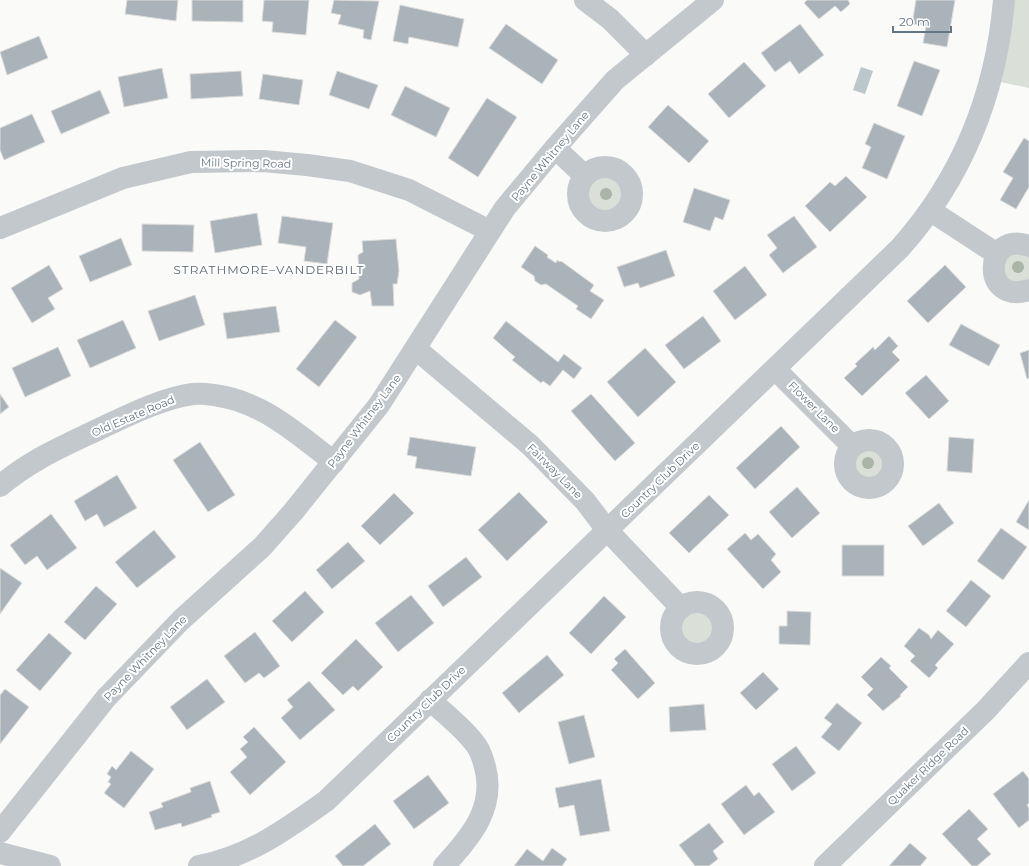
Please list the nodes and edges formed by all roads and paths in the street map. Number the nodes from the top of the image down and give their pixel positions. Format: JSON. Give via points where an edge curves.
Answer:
{"nodes":[{"id":1,"x":585,"y":0,"type":"edge"},
{"id":2,"x":713,"y":0,"type":"edge"},
{"id":3,"x":1004,"y":0,"type":"edge"},
{"id":4,"x":646,"y":56,"type":"junction"},
{"id":5,"x":555,"y":148,"type":"junction"},
{"id":6,"x":585,"y":176,"type":"dead end"},
{"id":7,"x":931,"y":211,"type":"junction"},
{"id":8,"x":0,"y":228,"type":"edge"},
{"id":9,"x":490,"y":231,"type":"junction"},
{"id":10,"x":1029,"y":246,"type":"edge"},
{"id":11,"x":997,"y":254,"type":"junction"},
{"id":12,"x":1029,"y":290,"type":"edge"},
{"id":13,"x":416,"y":349,"type":"junction"},
{"id":14,"x":775,"y":369,"type":"junction"},
{"id":15,"x":852,"y":446,"type":"dead end"},
{"id":16,"x":334,"y":462,"type":"junction"},
{"id":17,"x":0,"y":486,"type":"edge"},
{"id":18,"x":607,"y":530,"type":"junction"},
{"id":19,"x":681,"y":608,"type":"dead end"},
{"id":20,"x":1029,"y":663,"type":"edge"},
{"id":21,"x":430,"y":700,"type":"junction"},
{"id":22,"x":0,"y":832,"type":"edge"},
{"id":23,"x":0,"y":853,"type":"edge"},
{"id":24,"x":50,"y":866,"type":"edge"},
{"id":25,"x":199,"y":866,"type":"edge"},
{"id":26,"x":444,"y":866,"type":"edge"},
{"id":27,"x":825,"y":866,"type":"edge"}],
"edges":[{"from":1,"to":4,"type":"street","via":[[610,19]]},
{"from":2,"to":4,"type":"street","name":"Payne Whitney Lane"},
{"from":3,"to":7,"type":"street","name":"Country Club Drive","via":[[991,80],[976,125],[956,170]]},
{"from":4,"to":5,"type":"street","name":"Payne Whitney Lane","via":[[615,80]]},
{"from":5,"to":6,"type":"street"},
{"from":5,"to":9,"type":"street","name":"Payne Whitney Lane","via":[[505,208]]},
{"from":7,"to":11,"type":"street"},
{"from":7,"to":14,"type":"street","name":"Country Club Drive","via":[[900,248]]},
{"from":8,"to":9,"type":"street","name":"Mill Spring Road","via":[[123,178],[191,162],[263,161],[350,171],[409,190]]},
{"from":9,"to":13,"type":"street","name":"Payne Whitney Lane"},
{"from":10,"to":11,"type":"street","via":[[1008,245]]},
{"from":11,"to":12,"type":"street","via":[[993,270],[999,285],[1013,292]]},
{"from":13,"to":16,"type":"street","name":"Payne Whitney Lane","via":[[379,405]]},
{"from":13,"to":18,"type":"street","name":"Fairway Lane","via":[[530,445],[585,501]]},
{"from":14,"to":15,"type":"street","name":"Flower Lane"},
{"from":14,"to":18,"type":"street","name":"Country Club Drive"},
{"from":16,"to":17,"type":"street","name":"Old Estate Road","via":[[284,423],[247,403],[221,396],[194,394],[125,417],[44,455]]},
{"from":16,"to":22,"type":"street","name":"Payne Whitney Lane","via":[[262,547],[180,620],[106,698]]},
{"from":18,"to":19,"type":"street","name":"Fairway Lane"},
{"from":18,"to":21,"type":"street","name":"Country Club Drive"},
{"from":20,"to":27,"type":"street","name":"Quaker Ridge Road","via":[[986,710]]},
{"from":21,"to":25,"type":"street","name":"Country Club Drive","via":[[326,800],[277,836],[253,849]]},
{"from":21,"to":26,"type":"street","via":[[476,744],[487,776],[488,790],[482,816],[466,842]]},
{"from":23,"to":24,"type":"street"}]}
